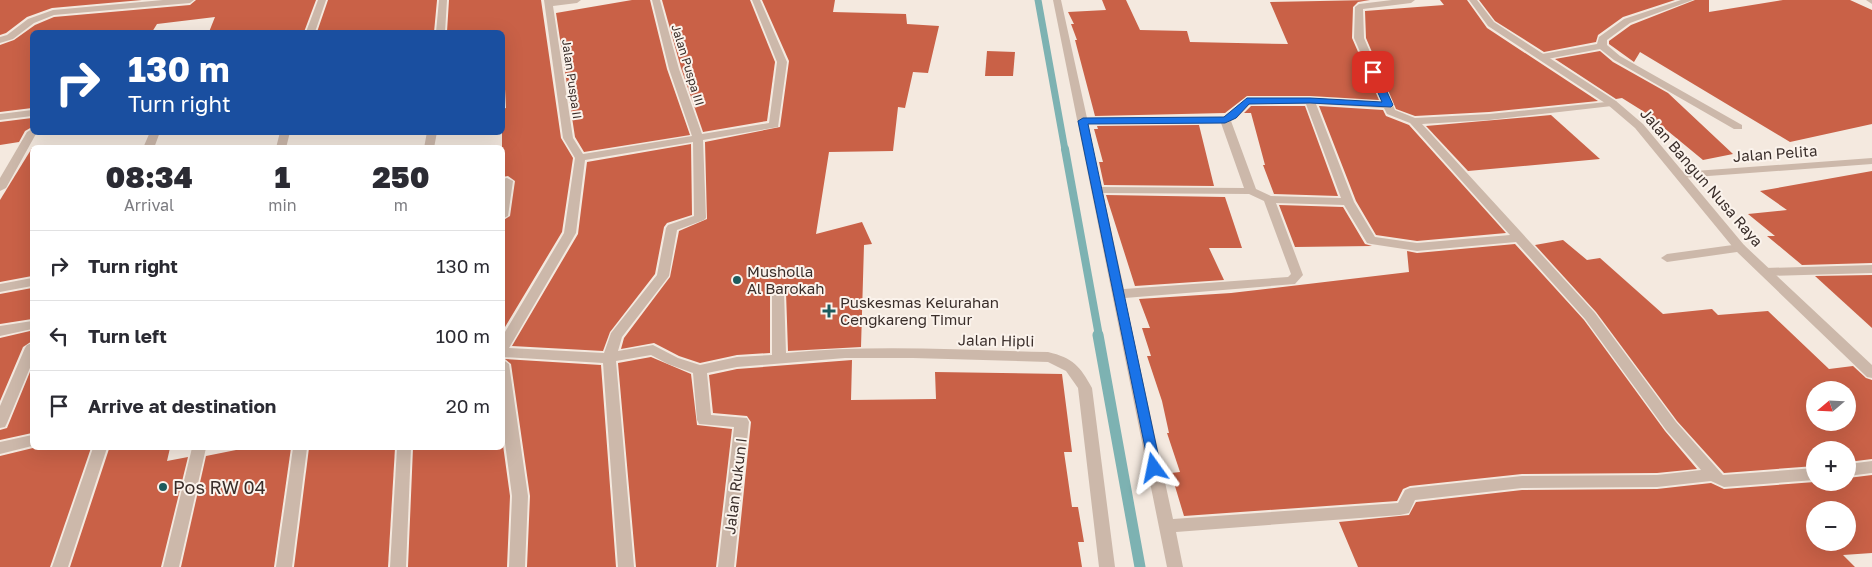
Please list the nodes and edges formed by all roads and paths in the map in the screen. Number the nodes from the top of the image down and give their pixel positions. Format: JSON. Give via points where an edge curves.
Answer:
{"nodes":[{"id":1,"x":190,"y":0,"type":"edge"},
{"id":2,"x":322,"y":0,"type":"edge"},
{"id":3,"x":443,"y":0,"type":"edge"},
{"id":4,"x":576,"y":0,"type":"edge"},
{"id":5,"x":656,"y":0,"type":"edge"},
{"id":6,"x":756,"y":0,"type":"edge"},
{"id":7,"x":1057,"y":0,"type":"edge"},
{"id":8,"x":1411,"y":0,"type":"edge"},
{"id":9,"x":1473,"y":0,"type":"edge"},
{"id":10,"x":1689,"y":0,"type":"edge"},
{"id":11,"x":548,"y":2,"type":"edge"},
{"id":12,"x":311,"y":30,"type":"edge"},
{"id":13,"x":441,"y":30,"type":"edge"},
{"id":14,"x":0,"y":40,"type":"edge"},
{"id":15,"x":1602,"y":46,"type":"junction"},
{"id":16,"x":1542,"y":58,"type":"junction"},
{"id":17,"x":1310,"y":101,"type":"junction"},
{"id":18,"x":1612,"y":103,"type":"junction"},
{"id":19,"x":1388,"y":105,"type":"junction"},
{"id":20,"x":30,"y":112,"type":"edge"},
{"id":21,"x":0,"y":117,"type":"edge"},
{"id":22,"x":1225,"y":120,"type":"junction"},
{"id":23,"x":1083,"y":121,"type":"junction"},
{"id":24,"x":1414,"y":122,"type":"junction"},
{"id":25,"x":1738,"y":127,"type":"dead end"},
{"id":26,"x":30,"y":135,"type":"edge"},
{"id":27,"x":698,"y":137,"type":"junction"},
{"id":28,"x":580,"y":158,"type":"junction"},
{"id":29,"x":1872,"y":161,"type":"edge"},
{"id":30,"x":1681,"y":175,"type":"junction"},
{"id":31,"x":505,"y":182,"type":"edge"},
{"id":32,"x":0,"y":188,"type":"edge"},
{"id":33,"x":1097,"y":190,"type":"junction"},
{"id":34,"x":1251,"y":190,"type":"junction"},
{"id":35,"x":505,"y":196,"type":"edge"},
{"id":36,"x":1269,"y":199,"type":"junction"},
{"id":37,"x":1348,"y":202,"type":"junction"},
{"id":38,"x":1517,"y":238,"type":"junction"},
{"id":39,"x":1740,"y":248,"type":"junction"},
{"id":40,"x":1667,"y":258,"type":"dead end"},
{"id":41,"x":1872,"y":269,"type":"edge"},
{"id":42,"x":1765,"y":272,"type":"junction"},
{"id":43,"x":30,"y":282,"type":"edge"},
{"id":44,"x":0,"y":288,"type":"edge"},
{"id":45,"x":778,"y":292,"type":"dead end"},
{"id":46,"x":1119,"y":294,"type":"junction"},
{"id":47,"x":30,"y":325,"type":"edge"},
{"id":48,"x":0,"y":331,"type":"edge"},
{"id":49,"x":505,"y":346,"type":"edge"},
{"id":50,"x":505,"y":351,"type":"edge"},
{"id":51,"x":30,"y":353,"type":"edge"},
{"id":52,"x":608,"y":357,"type":"junction"},
{"id":53,"x":779,"y":360,"type":"junction"},
{"id":54,"x":700,"y":370,"type":"junction"},
{"id":55,"x":1872,"y":373,"type":"edge"},
{"id":56,"x":505,"y":386,"type":"edge"},
{"id":57,"x":0,"y":423,"type":"edge"},
{"id":58,"x":30,"y":441,"type":"edge"},
{"id":59,"x":0,"y":448,"type":"edge"},
{"id":60,"x":99,"y":450,"type":"edge"},
{"id":61,"x":199,"y":450,"type":"edge"},
{"id":62,"x":300,"y":450,"type":"edge"},
{"id":63,"x":404,"y":450,"type":"edge"},
{"id":64,"x":1872,"y":466,"type":"edge"},
{"id":65,"x":1856,"y":469,"type":"edge"},
{"id":66,"x":1713,"y":475,"type":"junction"},
{"id":67,"x":1806,"y":475,"type":"edge"},
{"id":68,"x":1166,"y":526,"type":"junction"},
{"id":69,"x":60,"y":567,"type":"edge"},
{"id":70,"x":171,"y":567,"type":"edge"},
{"id":71,"x":284,"y":567,"type":"edge"},
{"id":72,"x":398,"y":567,"type":"edge"},
{"id":73,"x":517,"y":567,"type":"edge"},
{"id":74,"x":626,"y":567,"type":"edge"},
{"id":75,"x":726,"y":567,"type":"edge"},
{"id":76,"x":1107,"y":567,"type":"edge"},
{"id":77,"x":1175,"y":567,"type":"edge"}],
"edges":[{"from":1,"to":14,"type":"street","via":[[53,13]]},
{"from":2,"to":12,"type":"street"},
{"from":3,"to":13,"type":"street"},
{"from":4,"to":11,"type":"street"},
{"from":5,"to":27,"type":"street","name":"Jalan Puspa III","via":[[674,69]]},
{"from":6,"to":27,"type":"street","via":[[782,62],[774,125]]},
{"from":7,"to":23,"type":"street"},
{"from":8,"to":19,"type":"street","via":[[1359,6],[1358,38]]},
{"from":9,"to":16,"type":"street","name":"Jalan Bangun Nusa Raya","via":[[1491,24]]},
{"from":10,"to":15,"type":"street","via":[[1626,21],[1602,39]]},
{"from":11,"to":28,"type":"street","name":"Jalan Puspa II","via":[[568,138]]},
{"from":15,"to":16,"type":"street"},
{"from":15,"to":25,"type":"street","via":[[1617,58]]},
{"from":16,"to":18,"type":"street","name":"Jalan Bangun Nusa Raya"},
{"from":17,"to":19,"type":"street"},
{"from":17,"to":22,"type":"street","via":[[1247,101]]},
{"from":17,"to":37,"type":"street"},
{"from":18,"to":24,"type":"street"},
{"from":18,"to":30,"type":"street","name":"Jalan Bangun Nusa Raya","via":[[1639,126]]},
{"from":19,"to":24,"type":"street","via":[[1390,112]]},
{"from":20,"to":21,"type":"street"},
{"from":22,"to":23,"type":"street"},
{"from":22,"to":34,"type":"street"},
{"from":23,"to":33,"type":"street"},
{"from":24,"to":38,"type":"street"},
{"from":26,"to":32,"type":"street"},
{"from":27,"to":28,"type":"street"},
{"from":27,"to":52,"type":"street","name":"Jalan Puspa III","via":[[700,218],[672,228],[663,276],[616,336]]},
{"from":28,"to":49,"type":"street","via":[[570,233]]},
{"from":29,"to":30,"type":"street","name":"Jalan Pelita"},
{"from":30,"to":39,"type":"street","name":"Jalan Bangun Nusa Raya","via":[[1696,198]]},
{"from":31,"to":35,"type":"street"},
{"from":33,"to":34,"type":"street"},
{"from":33,"to":46,"type":"street"},
{"from":34,"to":36,"type":"street"},
{"from":36,"to":37,"type":"street"},
{"from":36,"to":46,"type":"street","via":[[1297,275],[1295,279]]},
{"from":37,"to":38,"type":"street","via":[[1371,240],[1417,247]]},
{"from":38,"to":66,"type":"street","via":[[1590,316],[1671,426]]},
{"from":39,"to":40,"type":"street"},
{"from":39,"to":42,"type":"street","name":"Jalan Bangun Nusa Raya"},
{"from":41,"to":42,"type":"street"},
{"from":42,"to":55,"type":"street","name":"Jalan Bangun Nusa Raya"},
{"from":43,"to":44,"type":"street"},
{"from":45,"to":53,"type":"street"},
{"from":46,"to":68,"type":"street"},
{"from":47,"to":48,"type":"street"},
{"from":50,"to":52,"type":"street","via":[[584,359]]},
{"from":51,"to":57,"type":"street"},
{"from":52,"to":54,"type":"street","via":[[653,350],[672,361]]},
{"from":52,"to":74,"type":"street"},
{"from":53,"to":54,"type":"street","via":[[737,362]]},
{"from":53,"to":76,"type":"street","name":"Jalan Hipli","via":[[800,356],[885,354],[1063,360],[1072,367],[1085,388]]},
{"from":54,"to":75,"type":"street","name":"Jalan Rukun I","via":[[704,420],[742,422]]},
{"from":56,"to":73,"type":"street","via":[[520,496]]},
{"from":58,"to":59,"type":"street"},
{"from":60,"to":69,"type":"street"},
{"from":61,"to":70,"type":"street"},
{"from":62,"to":71,"type":"street"},
{"from":63,"to":72,"type":"street"},
{"from":64,"to":65,"type":"street"},
{"from":66,"to":67,"type":"street","via":[[1724,481]]},
{"from":66,"to":68,"type":"street","via":[[1657,482],[1522,482],[1410,494],[1400,509]]},
{"from":68,"to":77,"type":"street"}]}
